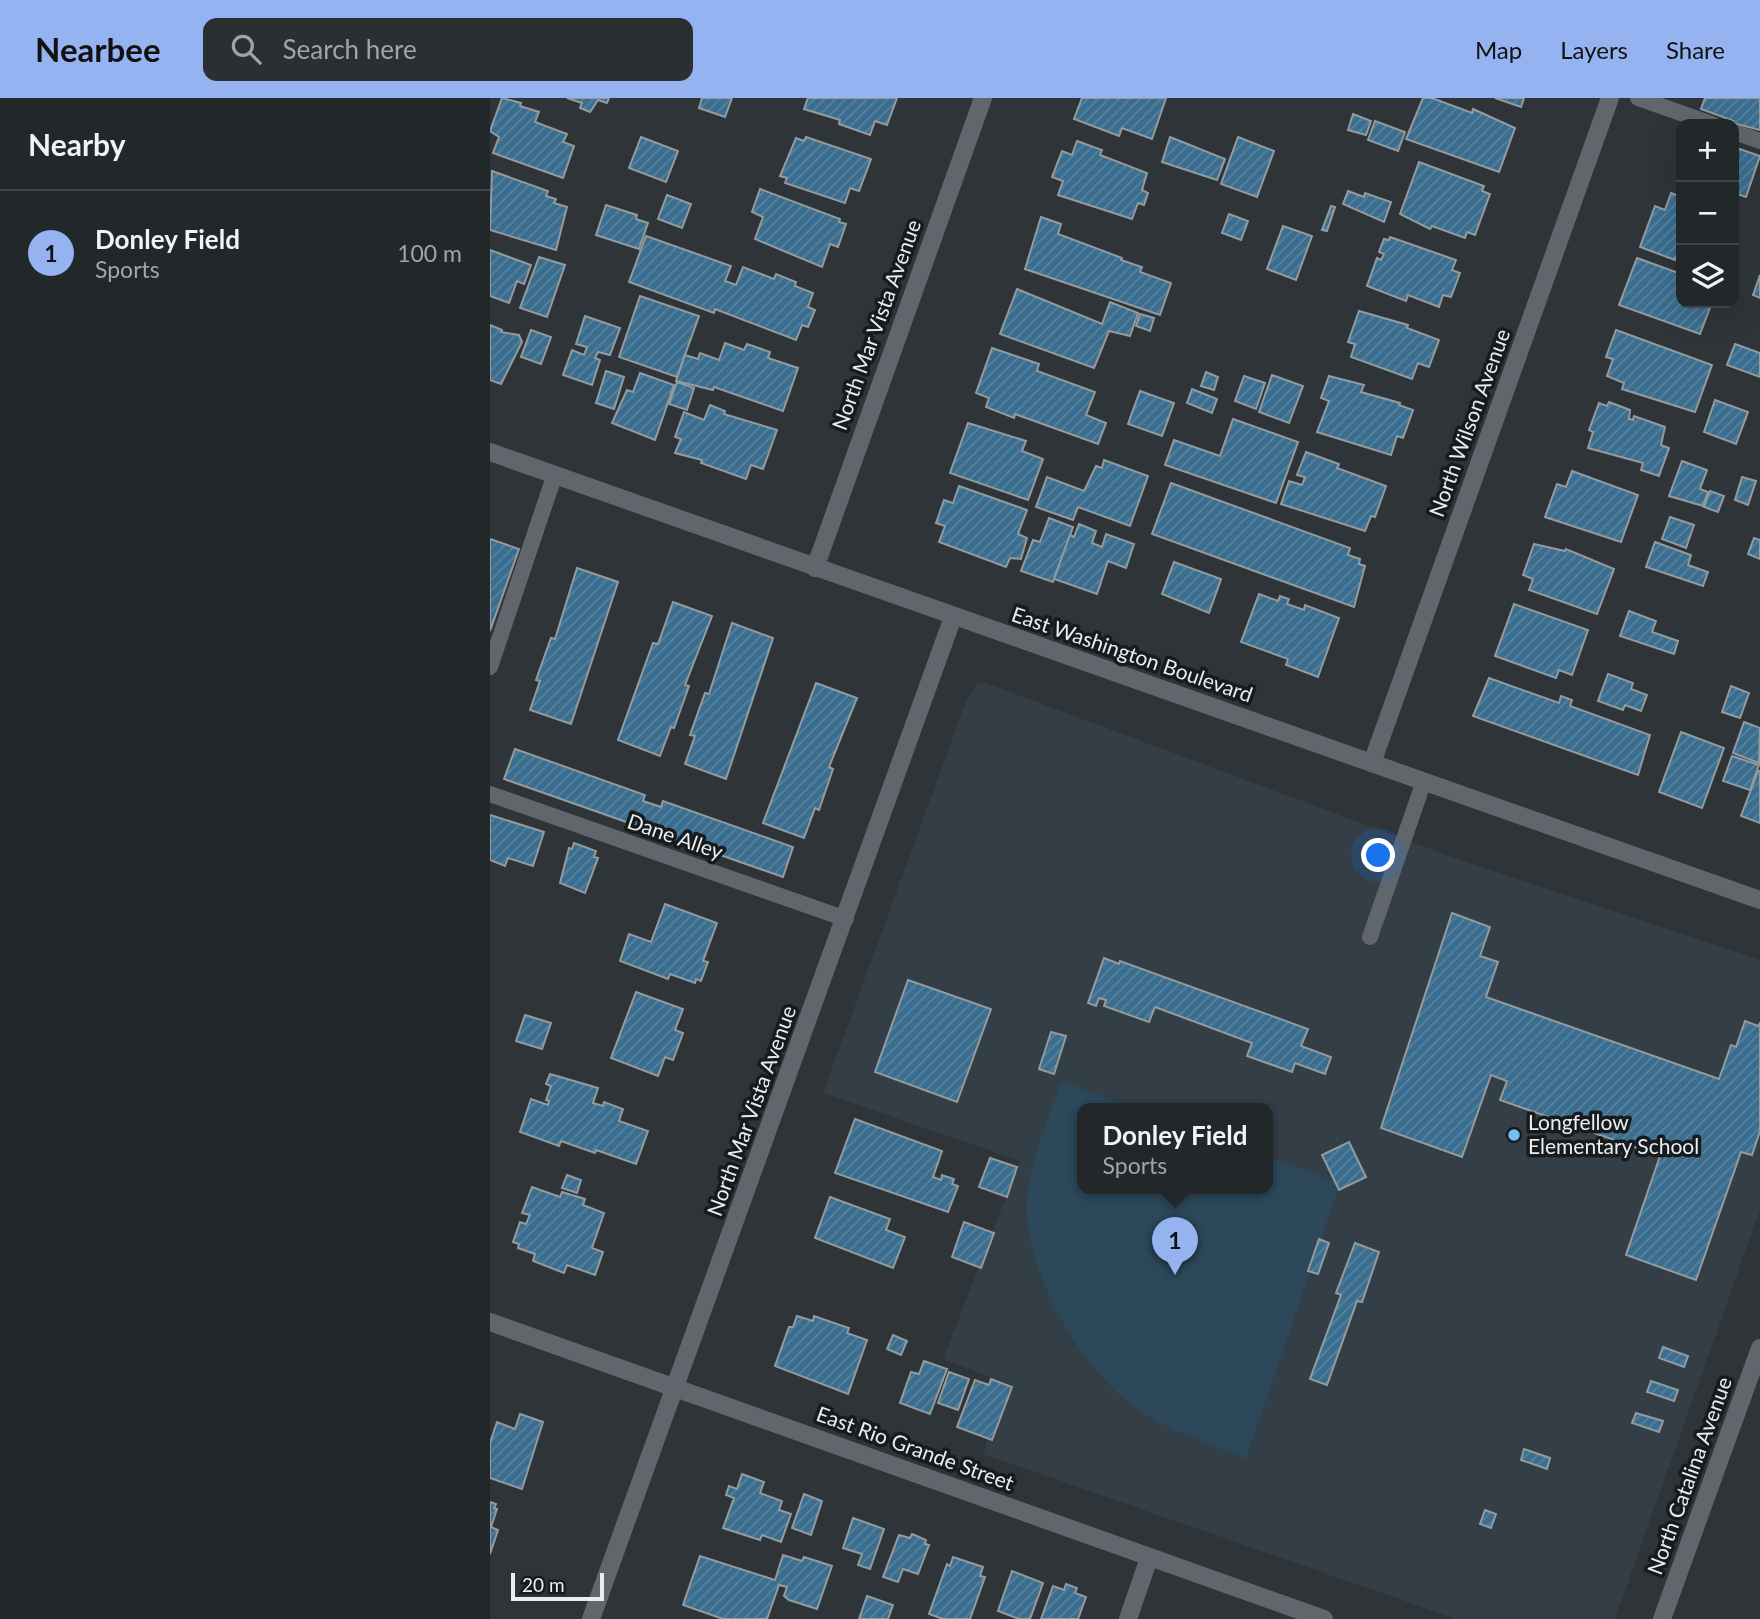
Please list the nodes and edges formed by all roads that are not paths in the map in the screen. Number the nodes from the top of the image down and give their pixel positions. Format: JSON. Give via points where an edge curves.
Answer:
{"nodes":[{"id":1,"x":983,"y":98,"type":"edge"},
{"id":2,"x":1610,"y":98,"type":"edge"},
{"id":3,"x":1638,"y":98,"type":"edge"},
{"id":4,"x":1698,"y":119,"type":"edge"},
{"id":5,"x":1739,"y":134,"type":"edge"},
{"id":6,"x":1760,"y":141,"type":"edge"},
{"id":7,"x":490,"y":452,"type":"edge"},
{"id":8,"x":555,"y":474,"type":"junction"},
{"id":9,"x":815,"y":568,"type":"junction"},
{"id":10,"x":953,"y":617,"type":"junction"},
{"id":11,"x":490,"y":667,"type":"edge"},
{"id":12,"x":1372,"y":763,"type":"junction"},
{"id":13,"x":1423,"y":781,"type":"junction"},
{"id":14,"x":490,"y":794,"type":"edge"},
{"id":15,"x":1760,"y":900,"type":"edge"},
{"id":16,"x":846,"y":919,"type":"junction"},
{"id":17,"x":1370,"y":937,"type":"dead end"},
{"id":18,"x":490,"y":1322,"type":"edge"},
{"id":19,"x":1760,"y":1348,"type":"edge"},
{"id":20,"x":676,"y":1388,"type":"junction"},
{"id":21,"x":1149,"y":1558,"type":"junction"},
{"id":22,"x":591,"y":1619,"type":"edge"},
{"id":23,"x":1128,"y":1619,"type":"edge"},
{"id":24,"x":1324,"y":1619,"type":"edge"},
{"id":25,"x":1662,"y":1619,"type":"edge"}],
"edges":[{"from":1,"to":9,"type":"street","name":"North Mar Vista Avenue"},
{"from":2,"to":12,"type":"street","name":"North Wilson Avenue"},
{"from":3,"to":4,"type":"lane"},
{"from":5,"to":6,"type":"lane"},
{"from":7,"to":8,"type":"street","name":"East Washington Boulevard"},
{"from":8,"to":9,"type":"street","name":"East Washington Boulevard"},
{"from":8,"to":11,"type":"lane"},
{"from":9,"to":10,"type":"street","name":"East Washington Boulevard"},
{"from":10,"to":12,"type":"street","name":"East Washington Boulevard"},
{"from":10,"to":16,"type":"street","name":"North Mar Vista Avenue"},
{"from":12,"to":13,"type":"street","name":"East Washington Boulevard"},
{"from":13,"to":15,"type":"street","name":"East Washington Boulevard"},
{"from":13,"to":17,"type":"lane"},
{"from":14,"to":16,"type":"lane","name":"Dane Alley"},
{"from":16,"to":20,"type":"street","name":"North Mar Vista Avenue"},
{"from":18,"to":20,"type":"street","name":"East Rio Grande Street"},
{"from":19,"to":25,"type":"street","name":"North Catalina Avenue"},
{"from":20,"to":21,"type":"street","name":"East Rio Grande Street"},
{"from":20,"to":22,"type":"street","name":"North Mar Vista Avenue"},
{"from":21,"to":23,"type":"street"},
{"from":21,"to":24,"type":"street","name":"East Rio Grande Street"}]}
